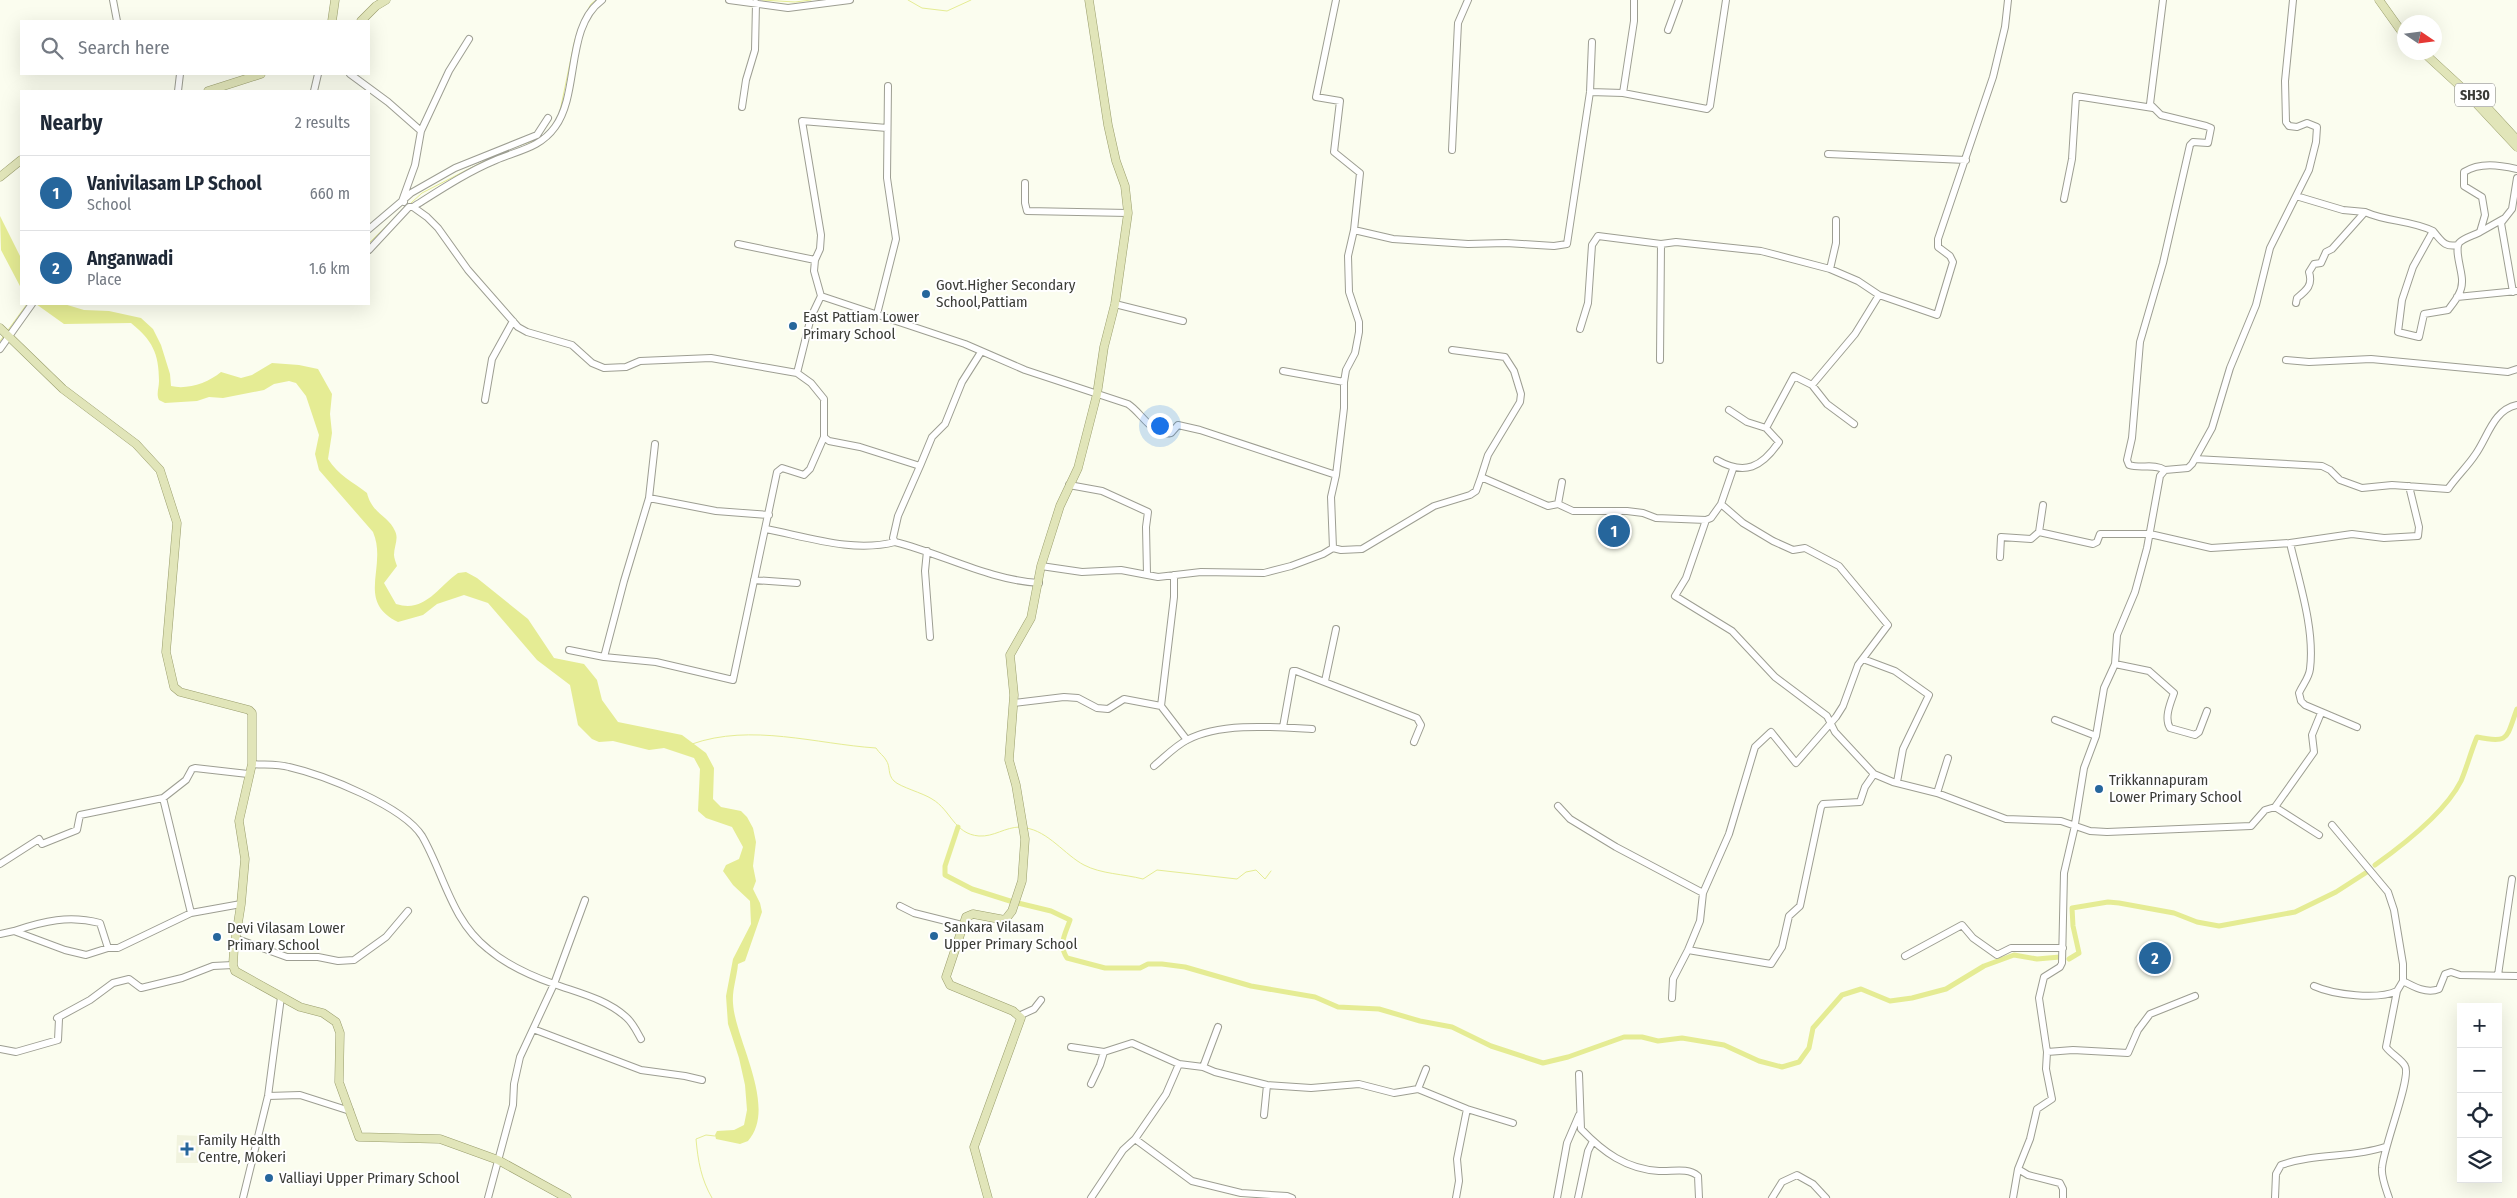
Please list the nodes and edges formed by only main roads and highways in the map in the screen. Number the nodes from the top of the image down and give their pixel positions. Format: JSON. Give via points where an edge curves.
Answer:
{"nodes":[{"id":1,"x":335,"y":0,"type":"edge"},
{"id":2,"x":386,"y":0,"type":"edge"},
{"id":3,"x":1089,"y":0,"type":"edge"},
{"id":4,"x":2379,"y":0,"type":"edge"},
{"id":5,"x":2384,"y":0,"type":"edge"},
{"id":6,"x":2397,"y":18,"type":"edge"},
{"id":7,"x":332,"y":20,"type":"edge"},
{"id":8,"x":363,"y":20,"type":"edge"},
{"id":9,"x":2397,"y":25,"type":"edge"},
{"id":10,"x":2432,"y":60,"type":"edge"},
{"id":11,"x":2439,"y":60,"type":"edge"},
{"id":12,"x":258,"y":75,"type":"edge"},
{"id":13,"x":211,"y":90,"type":"edge"},
{"id":14,"x":2517,"y":140,"type":"edge"},
{"id":15,"x":2517,"y":147,"type":"edge"},
{"id":16,"x":20,"y":161,"type":"edge"},
{"id":17,"x":0,"y":177,"type":"edge"},
{"id":18,"x":0,"y":328,"type":"edge"},
{"id":19,"x":567,"y":1198,"type":"edge"},
{"id":20,"x":988,"y":1198,"type":"edge"}],
"edges":[{"from":1,"to":7,"type":"main road"},
{"from":2,"to":8,"type":"main road"},
{"from":3,"to":20,"type":"main road","via":[[1108,125],[1125,186],[1128,213],[1115,304],[1078,468],[1060,506],[1041,566],[1031,618],[1010,655],[1014,703],[1009,760],[1023,827],[1022,881],[1008,917],[1001,920],[969,915],[962,926],[946,981],[950,986],[1021,1016],[974,1147]]},
{"from":4,"to":9,"type":"main road"},
{"from":5,"to":6,"type":"main road"},
{"from":10,"to":15,"type":"main road"},
{"from":11,"to":14,"type":"main road","number":"SH30"},
{"from":12,"to":13,"type":"main road"},
{"from":16,"to":17,"type":"main road"},
{"from":18,"to":19,"type":"main road","via":[[63,389],[136,444],[160,470],[177,523],[166,652],[174,687],[180,692],[249,710],[254,718],[252,764],[239,821],[245,859],[233,965],[235,971],[300,1007],[323,1013],[336,1022],[340,1033],[339,1082],[359,1137],[440,1139],[498,1160]]}]}
